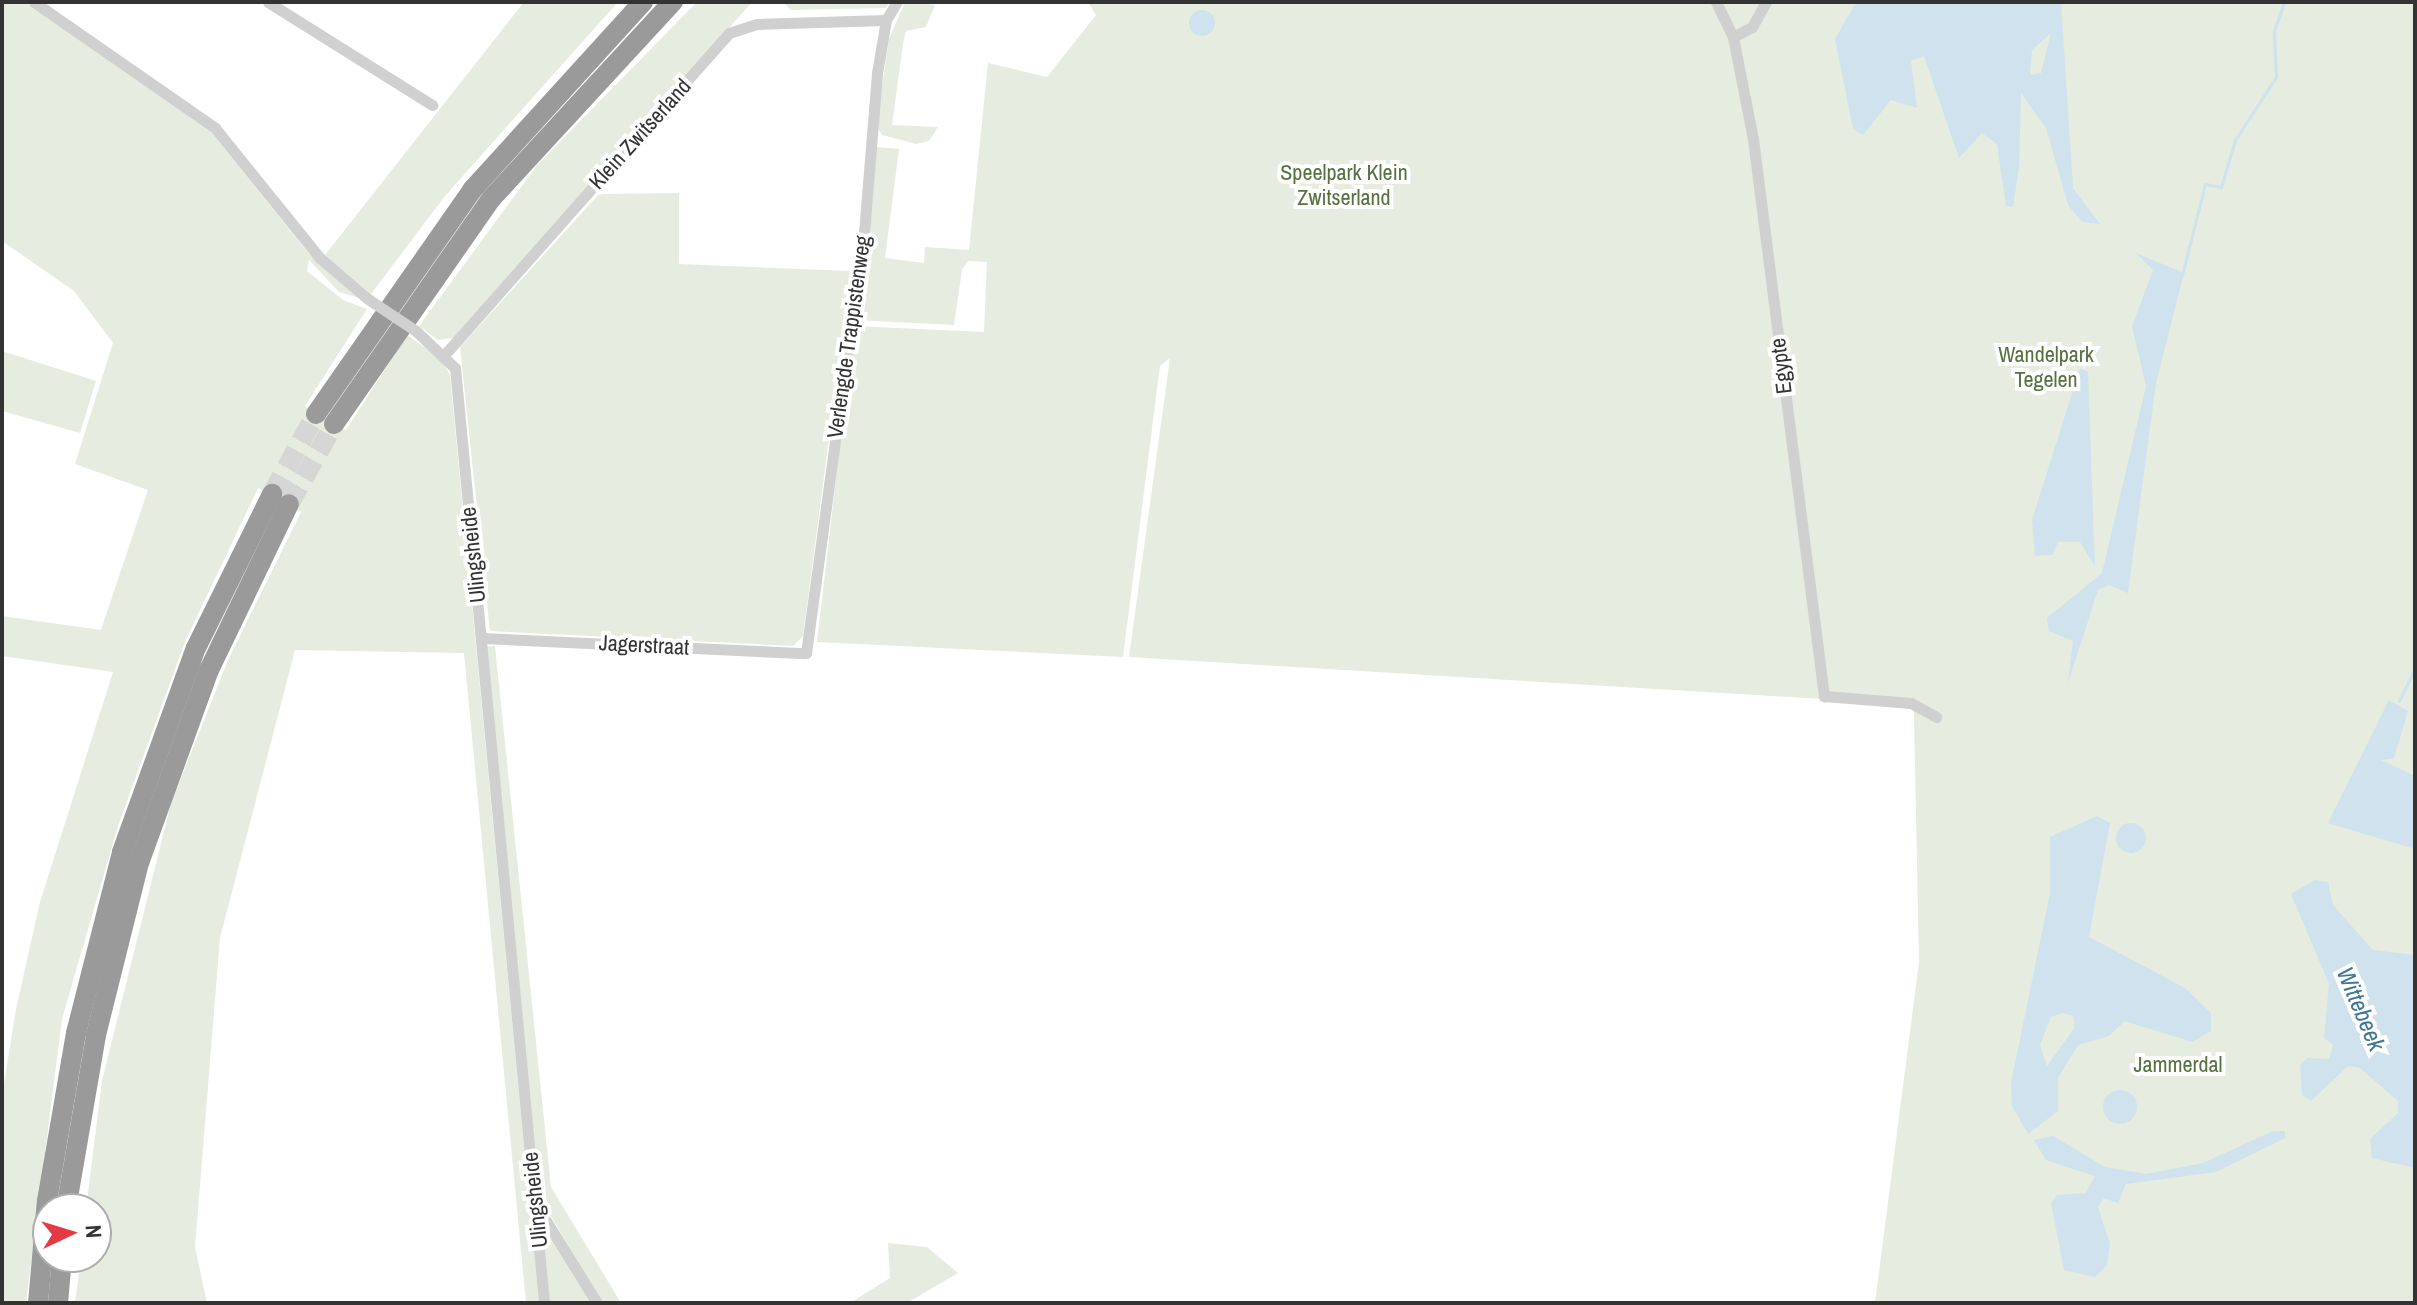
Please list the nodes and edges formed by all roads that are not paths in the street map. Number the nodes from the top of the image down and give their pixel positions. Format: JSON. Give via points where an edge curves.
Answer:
{"nodes":[{"id":1,"x":34,"y":2,"type":"edge"},
{"id":2,"x":268,"y":2,"type":"edge"},
{"id":3,"x":643,"y":2,"type":"edge"},
{"id":4,"x":673,"y":2,"type":"edge"},
{"id":5,"x":897,"y":2,"type":"edge"},
{"id":6,"x":1716,"y":2,"type":"edge"},
{"id":7,"x":1766,"y":2,"type":"edge"},
{"id":8,"x":886,"y":20,"type":"junction"},
{"id":9,"x":1733,"y":37,"type":"junction"},
{"id":10,"x":432,"y":105,"type":"dead end"},
{"id":11,"x":446,"y":353,"type":"junction"},
{"id":12,"x":482,"y":638,"type":"junction"},
{"id":13,"x":806,"y":653,"type":"joint"},
{"id":14,"x":1936,"y":717,"type":"dead end"},
{"id":15,"x":48,"y":1193,"type":"edge"},
{"id":16,"x":69,"y":1193,"type":"edge"},
{"id":17,"x":536,"y":1206,"type":"junction"},
{"id":18,"x":41,"y":1273,"type":"edge"},
{"id":19,"x":61,"y":1273,"type":"edge"},
{"id":20,"x":38,"y":1303,"type":"edge"},
{"id":21,"x":58,"y":1303,"type":"edge"},
{"id":22,"x":544,"y":1303,"type":"edge"},
{"id":23,"x":597,"y":1303,"type":"edge"}],
"edges":[{"from":1,"to":11,"type":"street","bridge":true,"via":[[215,128],[320,258]]},
{"from":2,"to":10,"type":"street"},
{"from":3,"to":4,"type":"highway","via":[[472,190],[325,419],[490,200],[578,97]]},
{"from":5,"to":8,"type":"street"},
{"from":6,"to":9,"type":"street","name":"Egypte"},
{"from":7,"to":9,"type":"street","via":[[1752,27]]},
{"from":8,"to":11,"type":"street","name":"Klein Zwitserland","via":[[757,24],[729,33]]},
{"from":8,"to":13,"type":"street","name":"Verlengde Trappistenweg"},
{"from":9,"to":14,"type":"street","name":"Egypte","via":[[1772,266],[1824,696],[1911,703]]},
{"from":11,"to":12,"type":"street","name":"Ulingsheide","via":[[455,368]]},
{"from":12,"to":13,"type":"street","name":"Jagerstraat"},
{"from":12,"to":17,"type":"street","name":"Ulingsheide"},
{"from":15,"to":16,"type":"highway","via":[[76,1033],[122,852],[159,742],[280,499],[167,779],[109,978]]},
{"from":17,"to":22,"type":"street","name":"Ulingsheide"},
{"from":17,"to":23,"type":"street"},
{"from":18,"to":20,"type":"highway"},
{"from":19,"to":21,"type":"highway"}]}
